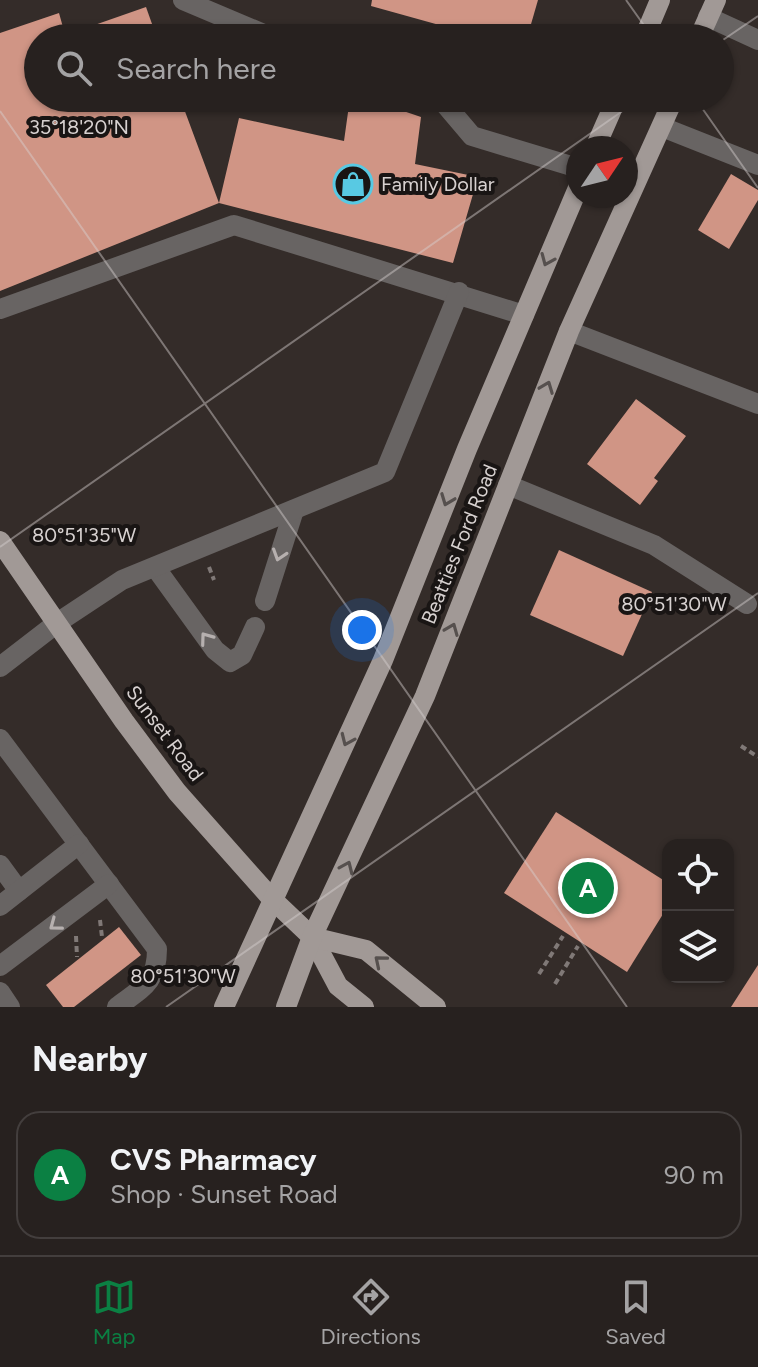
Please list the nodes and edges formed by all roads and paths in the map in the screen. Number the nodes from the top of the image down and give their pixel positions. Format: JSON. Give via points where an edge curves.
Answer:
{"nodes":[{"id":1,"x":183,"y":0,"type":"edge"},
{"id":2,"x":660,"y":0,"type":"edge"},
{"id":3,"x":712,"y":9,"type":"edge"},
{"id":4,"x":240,"y":24,"type":"edge"},
{"id":5,"x":650,"y":24,"type":"edge"},
{"id":6,"x":758,"y":40,"type":"edge"},
{"id":7,"x":452,"y":112,"type":"edge"},
{"id":8,"x":611,"y":112,"type":"edge"},
{"id":9,"x":668,"y":112,"type":"edge"},
{"id":10,"x":662,"y":127,"type":"junction"},
{"id":11,"x":600,"y":136,"type":"edge"},
{"id":12,"x":566,"y":164,"type":"edge"},
{"id":13,"x":758,"y":165,"type":"edge"},
{"id":14,"x":569,"y":208,"type":"edge"},
{"id":15,"x":459,"y":292,"type":"junction"},
{"id":16,"x":0,"y":309,"type":"edge"},
{"id":17,"x":524,"y":315,"type":"junction"},
{"id":18,"x":569,"y":331,"type":"junction"},
{"id":19,"x":758,"y":404,"type":"edge"},
{"id":20,"x":508,"y":485,"type":"junction"},
{"id":21,"x":294,"y":510,"type":"junction"},
{"id":22,"x":0,"y":541,"type":"edge"},
{"id":23,"x":155,"y":567,"type":"junction"},
{"id":24,"x":265,"y":601,"type":"dead end"},
{"id":25,"x":747,"y":604,"type":"dead end"},
{"id":26,"x":57,"y":623,"type":"junction"},
{"id":27,"x":255,"y":627,"type":"dead end"},
{"id":28,"x":0,"y":667,"type":"edge"},
{"id":29,"x":0,"y":739,"type":"edge"},
{"id":30,"x":741,"y":746,"type":"dead end"},
{"id":31,"x":758,"y":757,"type":"edge"},
{"id":32,"x":79,"y":844,"type":"junction"},
{"id":33,"x":0,"y":865,"type":"edge"},
{"id":34,"x":109,"y":884,"type":"junction"},
{"id":35,"x":19,"y":891,"type":"junction"},
{"id":36,"x":272,"y":899,"type":"junction"},
{"id":37,"x":0,"y":906,"type":"edge"},
{"id":38,"x":563,"y":936,"type":"dead end"},
{"id":39,"x":312,"y":937,"type":"junction"},
{"id":40,"x":578,"y":946,"type":"dead end"},
{"id":41,"x":0,"y":966,"type":"edge"},
{"id":42,"x":539,"y":974,"type":"dead end"},
{"id":43,"x":555,"y":984,"type":"dead end"},
{"id":44,"x":0,"y":992,"type":"edge"},
{"id":45,"x":10,"y":1007,"type":"edge"},
{"id":46,"x":117,"y":1007,"type":"edge"},
{"id":47,"x":224,"y":1007,"type":"edge"},
{"id":48,"x":286,"y":1007,"type":"edge"},
{"id":49,"x":364,"y":1007,"type":"edge"},
{"id":50,"x":436,"y":1007,"type":"edge"}],
"edges":[{"from":1,"to":4,"type":"street"},
{"from":2,"to":5,"type":"main road"},
{"from":3,"to":6,"type":"street"},
{"from":7,"to":12,"type":"street","via":[[472,136]]},
{"from":8,"to":11,"type":"main road"},
{"from":9,"to":10,"type":"main road","name":"Beatties Ford Road"},
{"from":10,"to":13,"type":"street"},
{"from":10,"to":18,"type":"main road","name":"Beatties Ford Road"},
{"from":14,"to":17,"type":"main road","name":"Beatties Ford Road","one_way":true},
{"from":15,"to":16,"type":"street","via":[[234,225]]},
{"from":15,"to":17,"type":"street"},
{"from":15,"to":21,"type":"street","via":[[385,472]]},
{"from":17,"to":36,"type":"main road","name":"Beatties Ford Road","one_way":true,"via":[[383,660]]},
{"from":18,"to":19,"type":"street"},
{"from":20,"to":18,"type":"main road","name":"Beatties Ford Road","one_way":true},
{"from":20,"to":25,"type":"street","via":[[654,545]]},
{"from":39,"to":20,"type":"main road","name":"Beatties Ford Road","one_way":true,"via":[[425,696]]},
{"from":21,"to":23,"type":"street"},
{"from":21,"to":24,"type":"street","one_way":true},
{"from":22,"to":26,"type":"main road","name":"Sunset Road"},
{"from":23,"to":26,"type":"street","via":[[103,590]]},
{"from":27,"to":23,"type":"street","one_way":true,"via":[[242,655],[230,662],[215,650]]},
{"from":26,"to":28,"type":"street"},
{"from":26,"to":36,"type":"main road","name":"Sunset Road","via":[[177,792]]},
{"from":29,"to":32,"type":"street"},
{"from":30,"to":31,"type":"path"},
{"from":32,"to":34,"type":"street"},
{"from":32,"to":35,"type":"street"},
{"from":33,"to":35,"type":"street"},
{"from":34,"to":41,"type":"street","one_way":true},
{"from":34,"to":46,"type":"street","via":[[157,949],[157,970],[149,982]]},
{"from":35,"to":37,"type":"street"},
{"from":36,"to":39,"type":"main road","name":"Sunset Road"},
{"from":36,"to":47,"type":"main road","name":"Beatties Ford Road"},
{"from":38,"to":42,"type":"path"},
{"from":39,"to":48,"type":"main road","name":"Beatties Ford Road"},
{"from":39,"to":49,"type":"main road","name":"Sunset Road","via":[[338,986]]},
{"from":50,"to":39,"type":"main road","name":"Sunset Road","one_way":true,"via":[[366,950]]},
{"from":40,"to":43,"type":"path"},
{"from":44,"to":45,"type":"street"}]}
